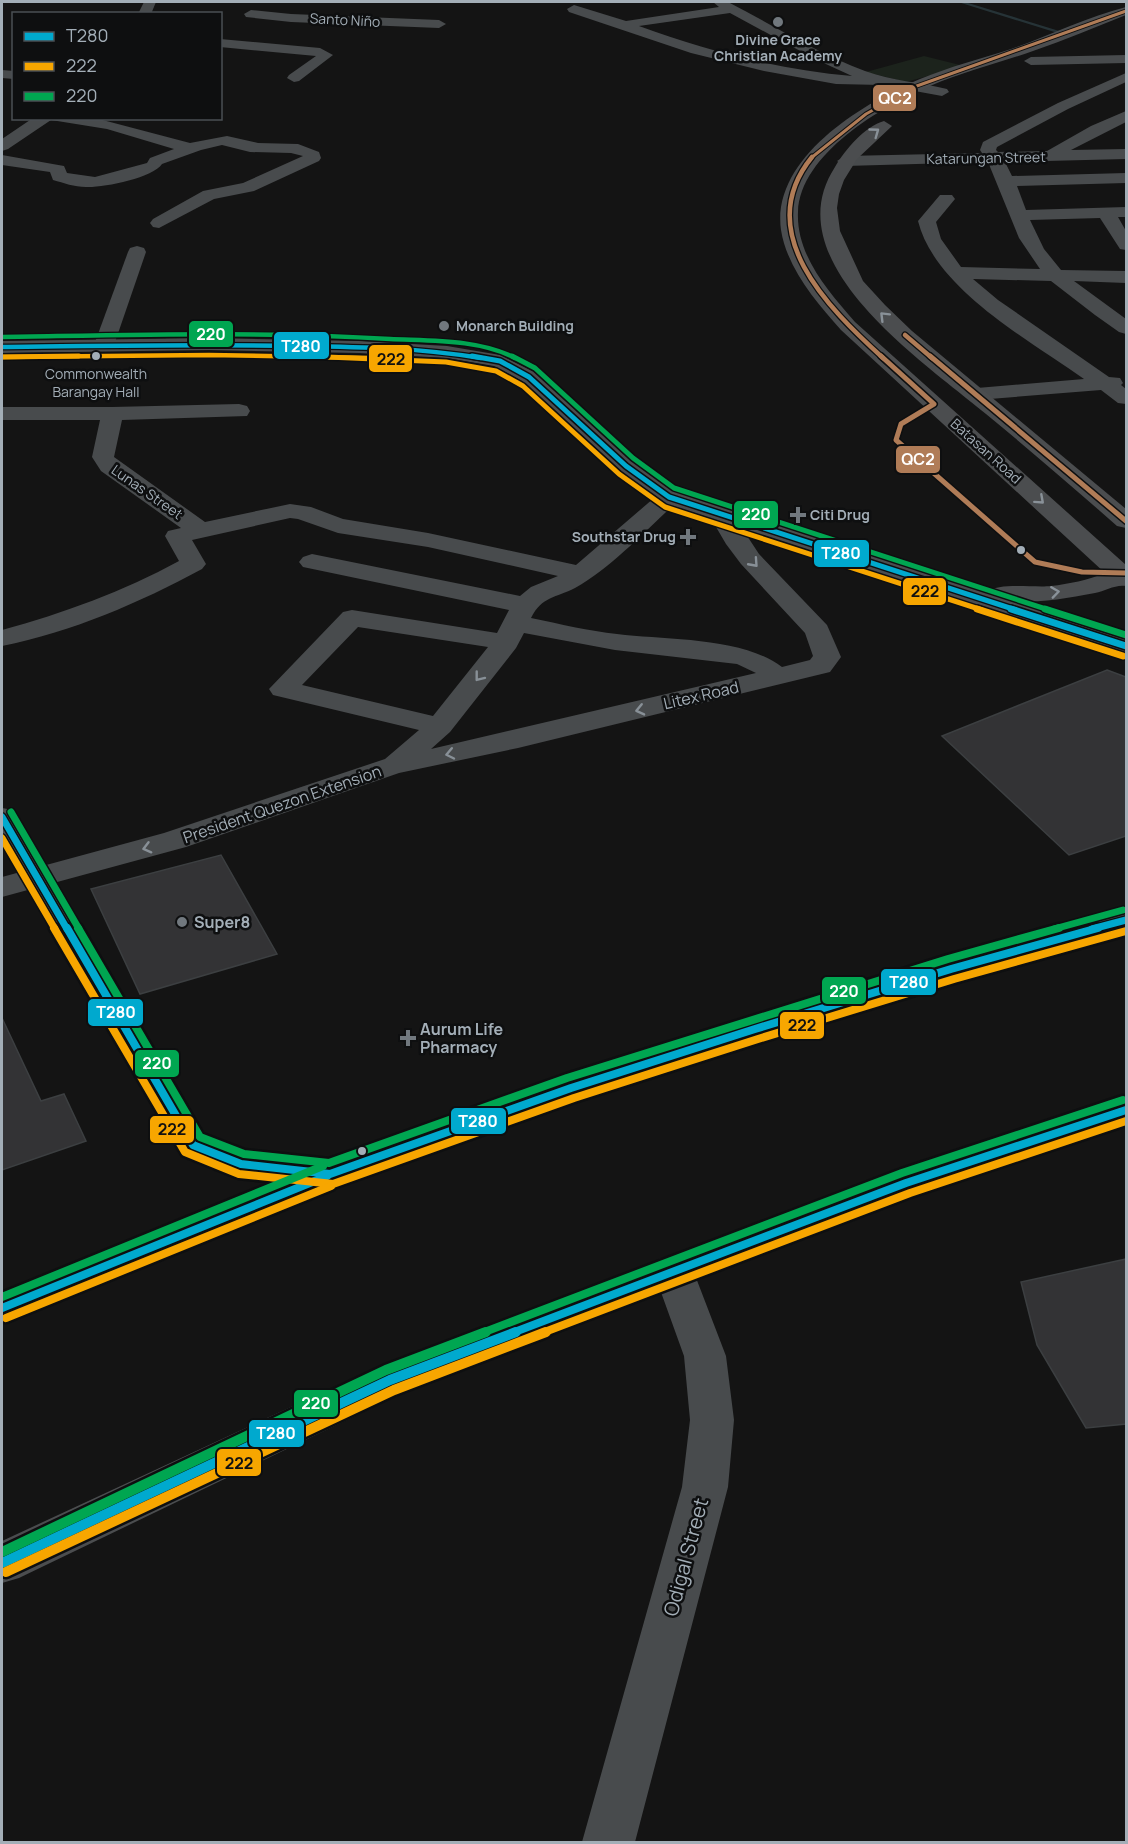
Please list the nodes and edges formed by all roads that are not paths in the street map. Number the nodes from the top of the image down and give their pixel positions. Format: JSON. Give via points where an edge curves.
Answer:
{"nodes":[{"id":1,"x":275,"y":2,"type":"edge"},
{"id":2,"x":729,"y":4,"type":"edge"},
{"id":3,"x":574,"y":9,"type":"dead end"},
{"id":4,"x":1126,"y":11,"type":"edge"},
{"id":5,"x":439,"y":24,"type":"dead end"},
{"id":6,"x":627,"y":24,"type":"junction"},
{"id":7,"x":1126,"y":27,"type":"edge"},
{"id":8,"x":222,"y":43,"type":"edge"},
{"id":9,"x":1126,"y":59,"type":"edge"},
{"id":10,"x":1031,"y":61,"type":"junction"},
{"id":11,"x":1126,"y":77,"type":"edge"},
{"id":12,"x":294,"y":78,"type":"dead end"},
{"id":13,"x":881,"y":81,"type":"junction"},
{"id":14,"x":914,"y":97,"type":"junction"},
{"id":15,"x":1126,"y":116,"type":"edge"},
{"id":16,"x":896,"y":117,"type":"dead end"},
{"id":17,"x":41,"y":120,"type":"edge"},
{"id":18,"x":69,"y":120,"type":"edge"},
{"id":19,"x":2,"y":146,"type":"edge"},
{"id":20,"x":192,"y":149,"type":"junction"},
{"id":21,"x":1126,"y":154,"type":"edge"},
{"id":22,"x":1050,"y":156,"type":"junction"},
{"id":23,"x":995,"y":158,"type":"junction"},
{"id":24,"x":2,"y":160,"type":"edge"},
{"id":25,"x":845,"y":160,"type":"junction"},
{"id":26,"x":1126,"y":178,"type":"edge"},
{"id":27,"x":1008,"y":181,"type":"junction"},
{"id":28,"x":946,"y":199,"type":"dead end"},
{"id":29,"x":1126,"y":212,"type":"edge"},
{"id":30,"x":1106,"y":213,"type":"junction"},
{"id":31,"x":1018,"y":215,"type":"junction"},
{"id":32,"x":159,"y":223,"type":"dead end"},
{"id":33,"x":1126,"y":245,"type":"edge"},
{"id":34,"x":137,"y":252,"type":"dead end"},
{"id":35,"x":957,"y":273,"type":"junction"},
{"id":36,"x":1053,"y":274,"type":"junction"},
{"id":37,"x":1126,"y":277,"type":"edge"},
{"id":38,"x":1126,"y":328,"type":"edge"},
{"id":39,"x":104,"y":345,"type":"junction"},
{"id":40,"x":2,"y":347,"type":"edge"},
{"id":41,"x":1126,"y":382,"type":"edge"},
{"id":42,"x":1104,"y":383,"type":"junction"},
{"id":43,"x":977,"y":394,"type":"junction"},
{"id":44,"x":1126,"y":398,"type":"edge"},
{"id":45,"x":239,"y":411,"type":"dead end"},
{"id":46,"x":2,"y":412,"type":"edge"},
{"id":47,"x":112,"y":414,"type":"junction"},
{"id":48,"x":669,"y":496,"type":"junction"},
{"id":49,"x":721,"y":515,"type":"junction"},
{"id":50,"x":1126,"y":520,"type":"edge"},
{"id":51,"x":200,"y":530,"type":"junction"},
{"id":52,"x":312,"y":561,"type":"dead end"},
{"id":53,"x":581,"y":574,"type":"junction"},
{"id":54,"x":1125,"y":575,"type":"edge"},
{"id":55,"x":975,"y":596,"type":"junction"},
{"id":56,"x":515,"y":623,"type":"junction"},
{"id":57,"x":2,"y":638,"type":"edge"},
{"id":58,"x":1126,"y":646,"type":"edge"},
{"id":59,"x":778,"y":677,"type":"junction"},
{"id":60,"x":440,"y":726,"type":"junction"},
{"id":61,"x":395,"y":765,"type":"junction"},
{"id":62,"x":2,"y":817,"type":"edge"},
{"id":63,"x":35,"y":877,"type":"junction"},
{"id":64,"x":2,"y":887,"type":"edge"},
{"id":65,"x":1126,"y":920,"type":"edge"},
{"id":66,"x":1126,"y":1110,"type":"edge"},
{"id":67,"x":330,"y":1174,"type":"junction"},
{"id":68,"x":673,"y":1270,"type":"junction"},
{"id":69,"x":2,"y":1308,"type":"edge"},
{"id":70,"x":2,"y":1563,"type":"edge"},
{"id":71,"x":608,"y":1842,"type":"edge"}],
"edges":[{"from":1,"to":5,"type":"street","name":"Santo Niño","via":[[246,16]]},
{"from":2,"to":6,"type":"street"},
{"from":2,"to":13,"type":"street","via":[[800,45]]},
{"from":3,"to":6,"type":"street"},
{"from":4,"to":14,"type":"main road","name":"Batasan Road"},
{"from":6,"to":13,"type":"street","via":[[695,49],[761,64],[823,77]]},
{"from":7,"to":10,"type":"main road","name":"Batasan Road"},
{"from":8,"to":12,"type":"street","via":[[324,54]]},
{"from":9,"to":10,"type":"street"},
{"from":10,"to":14,"type":"main road","name":"Batasan Road","via":[[942,92]]},
{"from":11,"to":23,"type":"street","via":[[989,145],[988,150]]},
{"from":13,"to":14,"type":"street"},
{"from":14,"to":54,"type":"main road","name":"Batasan Road","one_way":true,"via":[[866,114],[804,167],[791,194],[789,222],[799,259],[822,297],[856,333]]},
{"from":15,"to":22,"type":"street"},
{"from":25,"to":16,"type":"main road","one_way":true,"via":[[866,138]]},
{"from":17,"to":19,"type":"street"},
{"from":18,"to":20,"type":"street","via":[[117,128]]},
{"from":20,"to":24,"type":"street","via":[[97,184],[66,179],[54,168]]},
{"from":20,"to":32,"type":"street","via":[[229,141],[251,147],[294,147],[306,150],[313,158],[248,187],[209,195]]},
{"from":21,"to":22,"type":"street","name":"Katarungan Street"},
{"from":22,"to":23,"type":"street","name":"Katarungan Street"},
{"from":23,"to":25,"type":"street","name":"Katarungan Street"},
{"from":23,"to":27,"type":"street"},
{"from":43,"to":25,"type":"main road","one_way":true,"via":[[863,294],[841,257],[828,223],[831,194]]},
{"from":26,"to":27,"type":"street"},
{"from":27,"to":31,"type":"street"},
{"from":28,"to":35,"type":"street","via":[[927,221],[928,231],[936,248]]},
{"from":29,"to":30,"type":"street"},
{"from":30,"to":31,"type":"street"},
{"from":30,"to":33,"type":"street"},
{"from":31,"to":36,"type":"street","via":[[1034,249]]},
{"from":34,"to":39,"type":"street"},
{"from":35,"to":36,"type":"street"},
{"from":35,"to":42,"type":"street","via":[[978,294]]},
{"from":36,"to":37,"type":"street"},
{"from":36,"to":38,"type":"street"},
{"from":39,"to":40,"type":"main road"},
{"from":39,"to":48,"type":"main road","via":[[378,347],[500,361],[529,377],[626,466]]},
{"from":41,"to":42,"type":"street"},
{"from":42,"to":43,"type":"street"},
{"from":42,"to":44,"type":"street"},
{"from":43,"to":50,"type":"main road"},
{"from":45,"to":47,"type":"street"},
{"from":46,"to":47,"type":"street"},
{"from":47,"to":51,"type":"street","name":"Lunas Street","via":[[103,458],[109,466]]},
{"from":48,"to":49,"type":"main road"},
{"from":48,"to":53,"type":"street","name":"President Quezon Extension"},
{"from":49,"to":55,"type":"main road"},
{"from":49,"to":59,"type":"street","name":"Litex Road","one_way":true,"via":[[738,544],[821,636],[827,657],[820,666]]},
{"from":51,"to":53,"type":"street","via":[[296,511],[338,526],[428,540]]},
{"from":51,"to":57,"type":"street","via":[[177,536],[193,564],[141,592],[58,623]]},
{"from":52,"to":56,"type":"street"},
{"from":53,"to":56,"type":"street","name":"President Quezon Extension","via":[[540,592]]},
{"from":55,"to":54,"type":"main road","one_way":true,"via":[[1050,594]]},
{"from":55,"to":58,"type":"main road"},
{"from":56,"to":59,"type":"street","via":[[615,642],[742,657],[761,664]]},
{"from":56,"to":60,"type":"street","name":"President Quezon Extension","one_way":true},
{"from":56,"to":60,"type":"street","via":[[352,618],[284,689]]},
{"from":59,"to":61,"type":"street","name":"Litex Road","one_way":true},
{"from":60,"to":61,"type":"street","name":"President Quezon Extension"},
{"from":61,"to":63,"type":"street","name":"President Quezon Extension","one_way":true,"via":[[175,840]]},
{"from":62,"to":63,"type":"main road"},
{"from":63,"to":64,"type":"street","name":"President Quezon Extension"},
{"from":63,"to":67,"type":"main road","via":[[193,1145],[241,1164]]},
{"from":65,"to":67,"type":"main road","via":[[951,969],[570,1088]]},
{"from":66,"to":68,"type":"main road","via":[[906,1183]]},
{"from":67,"to":69,"type":"main road"},
{"from":68,"to":70,"type":"main road","via":[[390,1380]]},
{"from":68,"to":71,"type":"street","name":"Odigal Street","via":[[705,1356],[712,1420],[705,1487]]}]}
